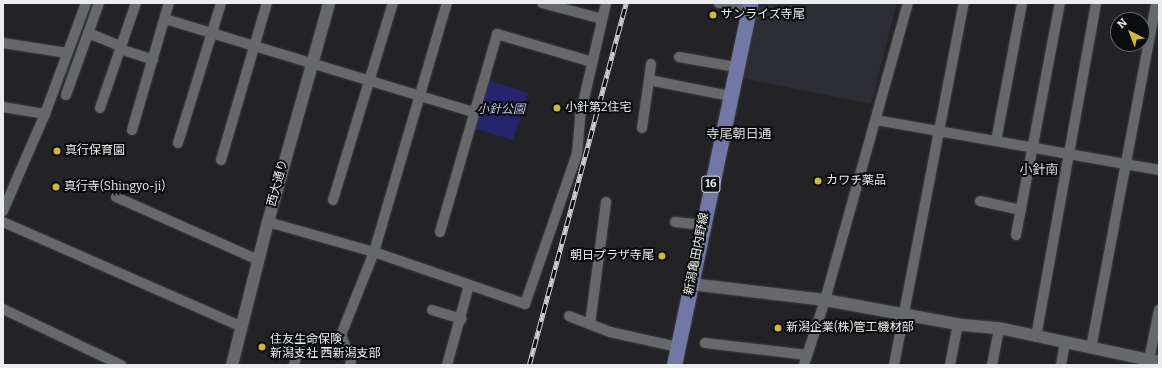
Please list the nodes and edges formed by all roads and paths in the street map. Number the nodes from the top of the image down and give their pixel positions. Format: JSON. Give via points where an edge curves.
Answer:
{"nodes":[{"id":1,"x":86,"y":3,"type":"edge"},
{"id":2,"x":99,"y":3,"type":"edge"},
{"id":3,"x":136,"y":3,"type":"edge"},
{"id":4,"x":169,"y":3,"type":"edge"},
{"id":5,"x":221,"y":3,"type":"edge"},
{"id":6,"x":267,"y":3,"type":"edge"},
{"id":7,"x":329,"y":3,"type":"edge"},
{"id":8,"x":393,"y":3,"type":"edge"},
{"id":9,"x":447,"y":3,"type":"edge"},
{"id":10,"x":542,"y":3,"type":"edge"},
{"id":11,"x":606,"y":3,"type":"edge"},
{"id":12,"x":719,"y":3,"type":"edge"},
{"id":13,"x":908,"y":3,"type":"edge"},
{"id":14,"x":964,"y":3,"type":"edge"},
{"id":15,"x":1022,"y":3,"type":"edge"},
{"id":16,"x":1060,"y":3,"type":"edge"},
{"id":17,"x":1096,"y":3,"type":"edge"},
{"id":18,"x":1156,"y":3,"type":"edge"},
{"id":19,"x":749,"y":7,"type":"edge"},
{"id":20,"x":165,"y":19,"type":"junction"},
{"id":21,"x":602,"y":19,"type":"junction"},
{"id":22,"x":88,"y":33,"type":"junction"},
{"id":23,"x":213,"y":33,"type":"junction"},
{"id":24,"x":3,"y":43,"type":"edge"},
{"id":25,"x":255,"y":46,"type":"junction"},
{"id":26,"x":121,"y":47,"type":"junction"},
{"id":27,"x":67,"y":53,"type":"junction"},
{"id":28,"x":679,"y":57,"type":"dead end"},
{"id":29,"x":153,"y":60,"type":"junction"},
{"id":30,"x":592,"y":62,"type":"junction"},
{"id":31,"x":312,"y":64,"type":"junction"},
{"id":32,"x":651,"y":64,"type":"dead end"},
{"id":33,"x":736,"y":67,"type":"junction"},
{"id":34,"x":649,"y":80,"type":"junction"},
{"id":35,"x":369,"y":82,"type":"junction"},
{"id":36,"x":66,"y":95,"type":"dead end"},
{"id":37,"x":420,"y":96,"type":"junction"},
{"id":38,"x":730,"y":96,"type":"junction"},
{"id":39,"x":3,"y":107,"type":"edge"},
{"id":40,"x":100,"y":108,"type":"dead end"},
{"id":41,"x":473,"y":112,"type":"junction"},
{"id":42,"x":45,"y":114,"type":"junction"},
{"id":43,"x":876,"y":120,"type":"junction"},
{"id":44,"x":642,"y":128,"type":"dead end"},
{"id":45,"x":132,"y":130,"type":"dead end"},
{"id":46,"x":939,"y":131,"type":"junction"},
{"id":47,"x":996,"y":141,"type":"junction"},
{"id":48,"x":178,"y":143,"type":"dead end"},
{"id":49,"x":1033,"y":148,"type":"junction"},
{"id":50,"x":1068,"y":153,"type":"junction"},
{"id":51,"x":221,"y":160,"type":"dead end"},
{"id":52,"x":1125,"y":164,"type":"junction"},
{"id":53,"x":1159,"y":170,"type":"edge"},
{"id":54,"x":116,"y":197,"type":"dead end"},
{"id":55,"x":333,"y":200,"type":"dead end"},
{"id":56,"x":606,"y":202,"type":"dead end"},
{"id":57,"x":980,"y":202,"type":"dead end"},
{"id":58,"x":1021,"y":210,"type":"junction"},
{"id":59,"x":3,"y":211,"type":"edge"},
{"id":60,"x":3,"y":222,"type":"edge"},
{"id":61,"x":268,"y":222,"type":"junction"},
{"id":62,"x":675,"y":222,"type":"dead end"},
{"id":63,"x":702,"y":225,"type":"junction"},
{"id":64,"x":440,"y":232,"type":"dead end"},
{"id":65,"x":1016,"y":236,"type":"dead end"},
{"id":66,"x":374,"y":252,"type":"junction"},
{"id":67,"x":258,"y":260,"type":"junction"},
{"id":68,"x":691,"y":284,"type":"junction"},
{"id":69,"x":469,"y":285,"type":"junction"},
{"id":70,"x":825,"y":300,"type":"junction"},
{"id":71,"x":3,"y":309,"type":"edge"},
{"id":72,"x":432,"y":310,"type":"dead end"},
{"id":73,"x":1159,"y":310,"type":"edge"},
{"id":74,"x":904,"y":314,"type":"junction"},
{"id":75,"x":569,"y":316,"type":"dead end"},
{"id":76,"x":462,"y":319,"type":"junction"},
{"id":77,"x":590,"y":324,"type":"junction"},
{"id":78,"x":958,"y":324,"type":"junction"},
{"id":79,"x":242,"y":327,"type":"junction"},
{"id":80,"x":999,"y":328,"type":"junction"},
{"id":81,"x":1036,"y":336,"type":"junction"},
{"id":82,"x":1065,"y":342,"type":"junction"},
{"id":83,"x":705,"y":343,"type":"dead end"},
{"id":84,"x":300,"y":344,"type":"dead end"},
{"id":85,"x":678,"y":346,"type":"junction"},
{"id":86,"x":1091,"y":348,"type":"junction"},
{"id":87,"x":805,"y":360,"type":"edge"},
{"id":88,"x":1154,"y":361,"type":"edge"},
{"id":89,"x":121,"y":365,"type":"edge"},
{"id":90,"x":232,"y":365,"type":"edge"},
{"id":91,"x":294,"y":365,"type":"edge"},
{"id":92,"x":350,"y":365,"type":"edge"},
{"id":93,"x":447,"y":365,"type":"edge"},
{"id":94,"x":674,"y":365,"type":"edge"},
{"id":95,"x":894,"y":365,"type":"edge"},
{"id":96,"x":950,"y":365,"type":"edge"},
{"id":97,"x":992,"y":365,"type":"edge"},
{"id":98,"x":1061,"y":365,"type":"edge"}],
"edges":[{"from":1,"to":27,"type":"street"},
{"from":2,"to":22,"type":"street"},
{"from":3,"to":26,"type":"street"},
{"from":4,"to":20,"type":"street"},
{"from":5,"to":23,"type":"street"},
{"from":6,"to":25,"type":"street"},
{"from":7,"to":31,"type":"street","name":"西大通り"},
{"from":8,"to":35,"type":"street"},
{"from":9,"to":37,"type":"street"},
{"from":10,"to":21,"type":"street"},
{"from":11,"to":21,"type":"street"},
{"from":12,"to":19,"type":"street"},
{"from":13,"to":43,"type":"street"},
{"from":14,"to":46,"type":"street"},
{"from":15,"to":47,"type":"street"},
{"from":16,"to":49,"type":"street"},
{"from":17,"to":50,"type":"street"},
{"from":18,"to":52,"type":"street"},
{"from":19,"to":33,"type":"main road","name":"新潟亀田内野線","number":"16"},
{"from":20,"to":23,"type":"street"},
{"from":20,"to":29,"type":"street"},
{"from":21,"to":30,"type":"street"},
{"from":22,"to":26,"type":"street"},
{"from":22,"to":36,"type":"street"},
{"from":23,"to":25,"type":"street"},
{"from":23,"to":48,"type":"street"},
{"from":24,"to":27,"type":"street"},
{"from":25,"to":31,"type":"street"},
{"from":25,"to":51,"type":"street"},
{"from":26,"to":29,"type":"street"},
{"from":26,"to":40,"type":"street"},
{"from":27,"to":42,"type":"street"},
{"from":28,"to":33,"type":"street"},
{"from":29,"to":45,"type":"street"},
{"from":30,"to":41,"type":"street","via":[[496,34]]},
{"from":30,"to":69,"type":"street","via":[[580,116],[577,154],[525,304]]},
{"from":31,"to":35,"type":"street"},
{"from":31,"to":61,"type":"street","name":"西大通り"},
{"from":32,"to":34,"type":"street"},
{"from":33,"to":38,"type":"main road","name":"新潟亀田内野線","number":"16"},
{"from":34,"to":38,"type":"street"},
{"from":34,"to":44,"type":"street"},
{"from":35,"to":37,"type":"street"},
{"from":35,"to":55,"type":"street"},
{"from":37,"to":41,"type":"street"},
{"from":37,"to":66,"type":"street"},
{"from":38,"to":63,"type":"main road","name":"新潟亀田内野線","number":"16"},
{"from":39,"to":42,"type":"street"},
{"from":41,"to":64,"type":"street"},
{"from":42,"to":59,"type":"street"},
{"from":43,"to":46,"type":"street"},
{"from":43,"to":70,"type":"street"},
{"from":46,"to":47,"type":"street"},
{"from":46,"to":74,"type":"street"},
{"from":47,"to":49,"type":"street"},
{"from":49,"to":50,"type":"street"},
{"from":49,"to":58,"type":"street"},
{"from":50,"to":52,"type":"street"},
{"from":50,"to":81,"type":"street"},
{"from":52,"to":53,"type":"street"},
{"from":52,"to":86,"type":"street"},
{"from":54,"to":67,"type":"street"},
{"from":56,"to":77,"type":"street"},
{"from":57,"to":58,"type":"street"},
{"from":58,"to":65,"type":"street"},
{"from":60,"to":79,"type":"street"},
{"from":61,"to":66,"type":"street"},
{"from":61,"to":67,"type":"street","name":"西大通り"},
{"from":62,"to":63,"type":"street"},
{"from":63,"to":68,"type":"main road","name":"新潟亀田内野線","number":"16"},
{"from":66,"to":69,"type":"street"},
{"from":66,"to":92,"type":"street","via":[[341,335],[351,360]]},
{"from":67,"to":79,"type":"street","name":"西大通り"},
{"from":68,"to":70,"type":"street"},
{"from":68,"to":85,"type":"main road","name":"新潟亀田内野線","number":"16"},
{"from":69,"to":76,"type":"street"},
{"from":70,"to":74,"type":"street"},
{"from":70,"to":87,"type":"street"},
{"from":71,"to":89,"type":"street"},
{"from":72,"to":76,"type":"street"},
{"from":73,"to":88,"type":"street"},
{"from":74,"to":78,"type":"street"},
{"from":74,"to":95,"type":"street"},
{"from":75,"to":77,"type":"street"},
{"from":76,"to":93,"type":"street"},
{"from":77,"to":85,"type":"street","via":[[610,332]]},
{"from":78,"to":80,"type":"street"},
{"from":78,"to":96,"type":"street"},
{"from":79,"to":90,"type":"street","name":"西大通り"},
{"from":80,"to":81,"type":"street"},
{"from":80,"to":97,"type":"street"},
{"from":81,"to":82,"type":"street"},
{"from":82,"to":86,"type":"street"},
{"from":82,"to":98,"type":"street"},
{"from":83,"to":87,"type":"street"},
{"from":84,"to":91,"type":"street"},
{"from":85,"to":94,"type":"main road","name":"新潟亀田内野線","number":"16"},
{"from":86,"to":88,"type":"street"}]}
